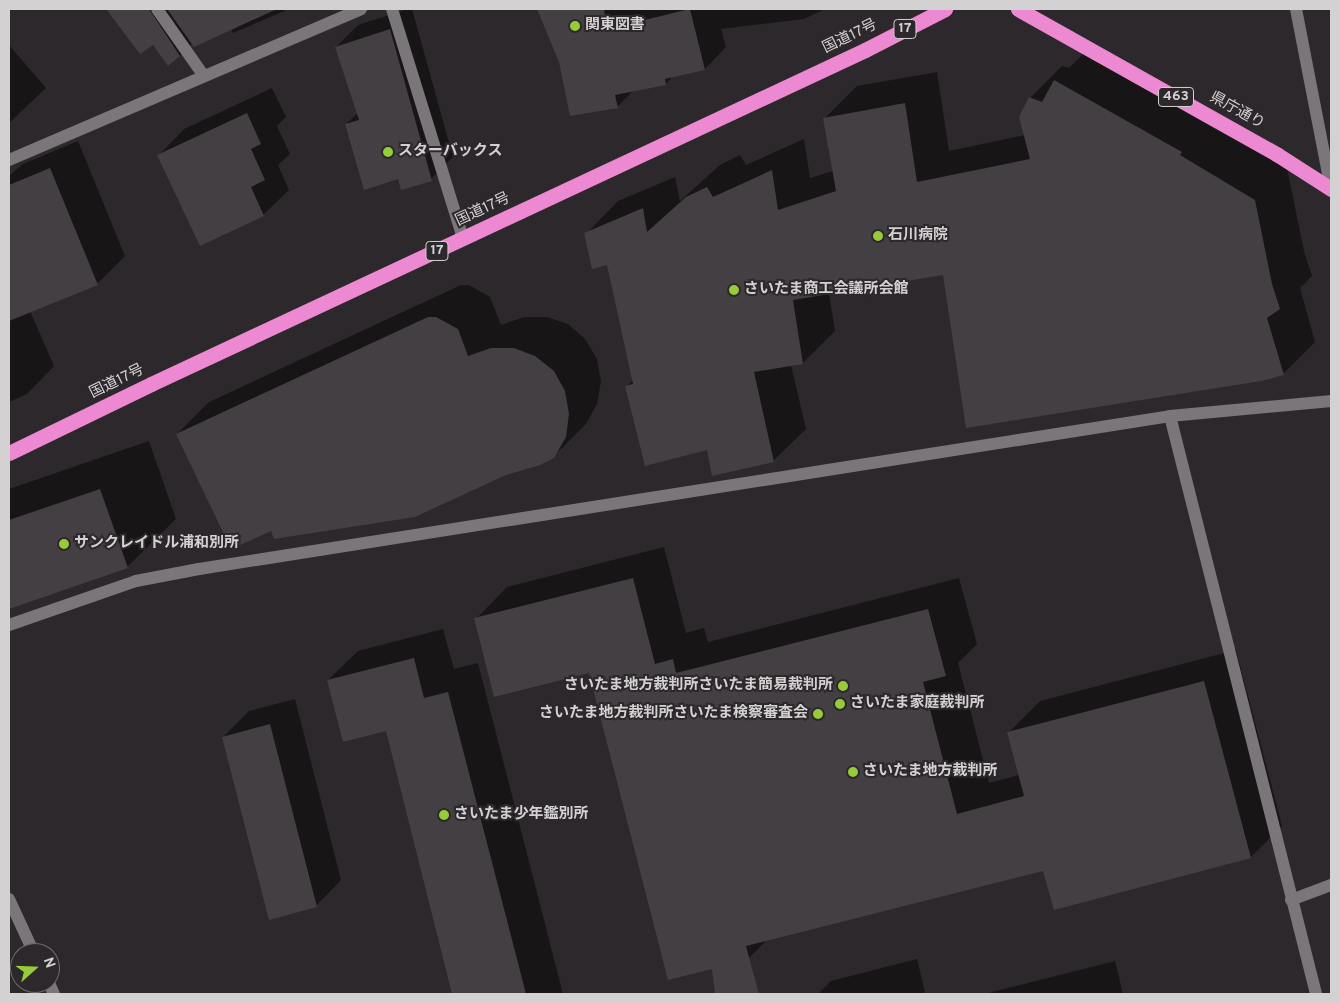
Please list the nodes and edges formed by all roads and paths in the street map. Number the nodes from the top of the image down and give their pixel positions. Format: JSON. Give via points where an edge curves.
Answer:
{"nodes":[{"id":1,"x":157,"y":9,"type":"edge"},
{"id":2,"x":361,"y":9,"type":"edge"},
{"id":3,"x":392,"y":9,"type":"edge"},
{"id":4,"x":945,"y":9,"type":"edge"},
{"id":5,"x":1018,"y":9,"type":"edge"},
{"id":6,"x":1296,"y":9,"type":"edge"},
{"id":7,"x":204,"y":76,"type":"junction"},
{"id":8,"x":9,"y":160,"type":"edge"},
{"id":9,"x":1331,"y":189,"type":"edge"},
{"id":10,"x":463,"y":238,"type":"junction"},
{"id":11,"x":1331,"y":401,"type":"edge"},
{"id":12,"x":1170,"y":416,"type":"junction"},
{"id":13,"x":9,"y":453,"type":"edge"},
{"id":14,"x":9,"y":625,"type":"edge"},
{"id":15,"x":1331,"y":885,"type":"edge"},
{"id":16,"x":9,"y":899,"type":"edge"},
{"id":17,"x":1291,"y":900,"type":"junction"},
{"id":18,"x":29,"y":943,"type":"edge"},
{"id":19,"x":1316,"y":994,"type":"edge"}],
"edges":[{"from":1,"to":7,"type":"street"},
{"from":2,"to":7,"type":"street"},
{"from":3,"to":10,"type":"street"},
{"from":4,"to":10,"type":"highway","name":"国道17号","number":"17","via":[[865,50]]},
{"from":5,"to":9,"type":"highway","name":"県庁通り","number":"463","via":[[1278,155]]},
{"from":6,"to":9,"type":"street"},
{"from":7,"to":8,"type":"street"},
{"from":10,"to":13,"type":"highway","name":"国道17号","number":"17"},
{"from":11,"to":12,"type":"street"},
{"from":12,"to":14,"type":"street","via":[[199,569],[136,581]]},
{"from":12,"to":17,"type":"street"},
{"from":15,"to":17,"type":"street"},
{"from":16,"to":18,"type":"street"},
{"from":17,"to":19,"type":"street"}]}
